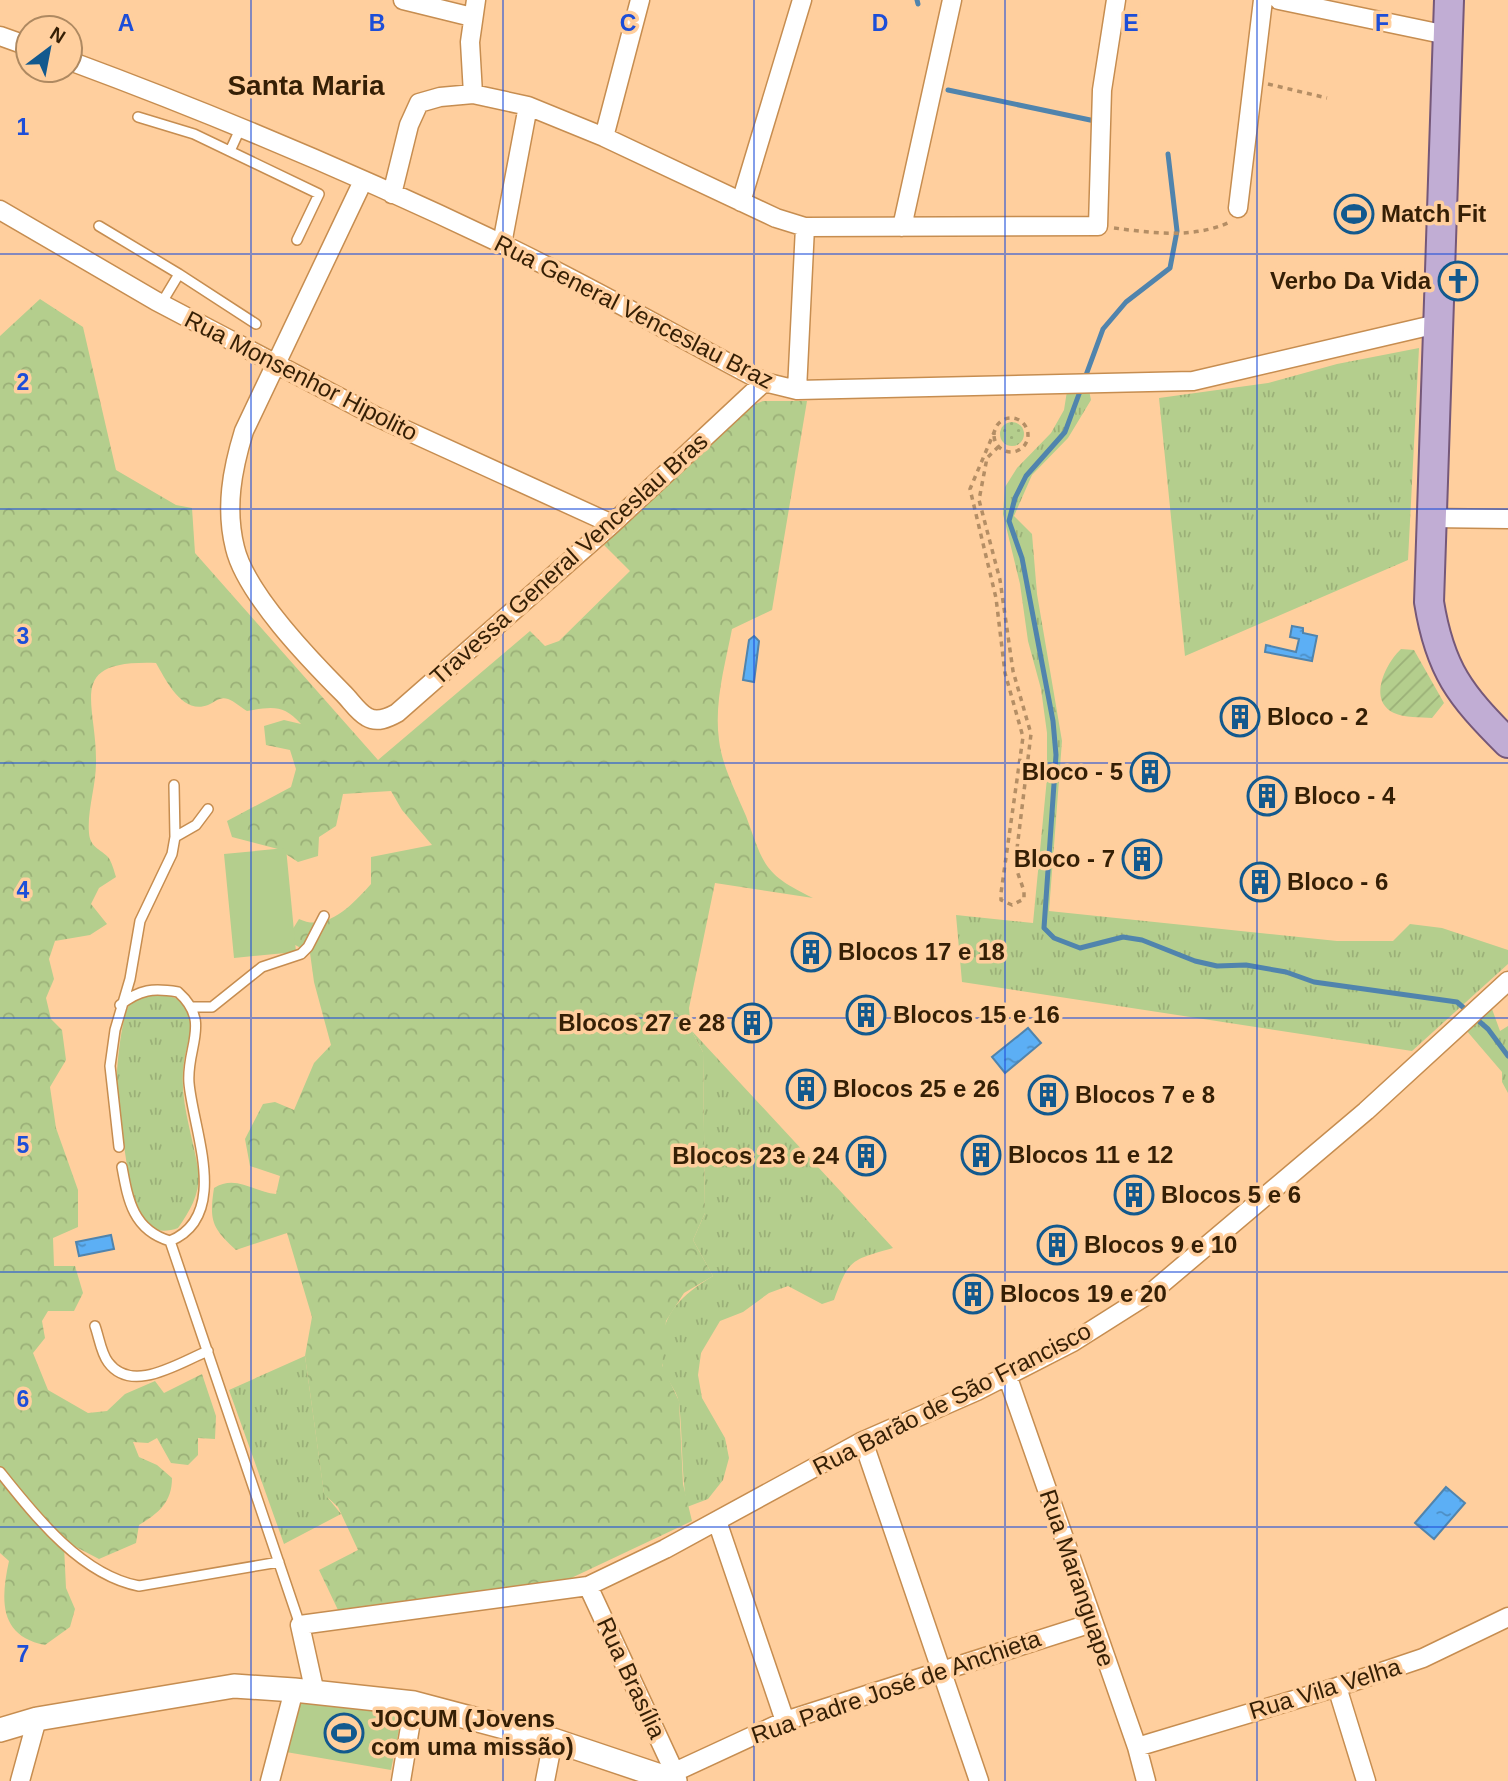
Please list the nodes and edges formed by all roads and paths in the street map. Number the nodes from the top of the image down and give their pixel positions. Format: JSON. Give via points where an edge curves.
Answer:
{"nodes":[{"id":1,"x":403,"y":0,"type":"edge"},
{"id":2,"x":640,"y":0,"type":"edge"},
{"id":3,"x":802,"y":0,"type":"edge"},
{"id":4,"x":952,"y":0,"type":"edge"},
{"id":5,"x":1116,"y":0,"type":"edge"},
{"id":6,"x":1263,"y":0,"type":"edge"},
{"id":7,"x":1279,"y":0,"type":"edge"},
{"id":8,"x":1449,"y":0,"type":"edge"},
{"id":9,"x":474,"y":9,"type":"edge"},
{"id":10,"x":1447,"y":36,"type":"junction"},
{"id":11,"x":84,"y":66,"type":"edge"},
{"id":12,"x":1252,"y":80,"type":"junction"},
{"id":13,"x":473,"y":94,"type":"junction"},
{"id":14,"x":1327,"y":98,"type":"dead end"},
{"id":15,"x":528,"y":107,"type":"junction"},
{"id":16,"x":138,"y":117,"type":"dead end"},
{"id":17,"x":241,"y":127,"type":"junction"},
{"id":18,"x":604,"y":137,"type":"junction"},
{"id":19,"x":230,"y":151,"type":"junction"},
{"id":20,"x":363,"y":181,"type":"junction"},
{"id":21,"x":392,"y":194,"type":"junction"},
{"id":22,"x":741,"y":202,"type":"junction"},
{"id":23,"x":1241,"y":209,"type":"joint"},
{"id":24,"x":0,"y":210,"type":"edge"},
{"id":25,"x":99,"y":226,"type":"dead end"},
{"id":26,"x":1098,"y":226,"type":"junction"},
{"id":27,"x":805,"y":227,"type":"junction"},
{"id":28,"x":902,"y":227,"type":"junction"},
{"id":29,"x":297,"y":240,"type":"dead end"},
{"id":30,"x":502,"y":244,"type":"junction"},
{"id":31,"x":179,"y":274,"type":"junction"},
{"id":32,"x":162,"y":304,"type":"junction"},
{"id":33,"x":256,"y":324,"type":"dead end"},
{"id":34,"x":1437,"y":324,"type":"junction"},
{"id":35,"x":274,"y":363,"type":"junction"},
{"id":36,"x":764,"y":383,"type":"junction"},
{"id":37,"x":797,"y":390,"type":"junction"},
{"id":38,"x":995,"y":430,"type":"junction"},
{"id":39,"x":999,"y":446,"type":"junction"},
{"id":40,"x":1431,"y":519,"type":"junction"},
{"id":41,"x":1508,"y":519,"type":"edge"},
{"id":42,"x":612,"y":524,"type":"junction"},
{"id":43,"x":1508,"y":743,"type":"edge"},
{"id":44,"x":174,"y":785,"type":"dead end"},
{"id":45,"x":208,"y":809,"type":"dead end"},
{"id":46,"x":175,"y":837,"type":"junction"},
{"id":47,"x":324,"y":916,"type":"dead end"},
{"id":48,"x":1508,"y":981,"type":"edge"},
{"id":49,"x":120,"y":1005,"type":"junction"},
{"id":50,"x":191,"y":1007,"type":"junction"},
{"id":51,"x":119,"y":1147,"type":"dead end"},
{"id":52,"x":122,"y":1167,"type":"dead end"},
{"id":53,"x":170,"y":1241,"type":"junction"},
{"id":54,"x":95,"y":1326,"type":"dead end"},
{"id":55,"x":208,"y":1351,"type":"junction"},
{"id":56,"x":1007,"y":1375,"type":"junction"},
{"id":57,"x":863,"y":1441,"type":"junction"},
{"id":58,"x":0,"y":1472,"type":"edge"},
{"id":59,"x":717,"y":1521,"type":"junction"},
{"id":60,"x":279,"y":1562,"type":"junction"},
{"id":61,"x":588,"y":1586,"type":"junction"},
{"id":62,"x":1508,"y":1617,"type":"edge"},
{"id":63,"x":1092,"y":1623,"type":"junction"},
{"id":64,"x":300,"y":1625,"type":"junction"},
{"id":65,"x":939,"y":1669,"type":"junction"},
{"id":66,"x":1337,"y":1687,"type":"junction"},
{"id":67,"x":304,"y":1691,"type":"junction"},
{"id":68,"x":414,"y":1703,"type":"junction"},
{"id":69,"x":37,"y":1719,"type":"junction"},
{"id":70,"x":785,"y":1721,"type":"junction"},
{"id":71,"x":0,"y":1730,"type":"edge"},
{"id":72,"x":554,"y":1740,"type":"junction"},
{"id":73,"x":1136,"y":1746,"type":"junction"},
{"id":74,"x":672,"y":1776,"type":"edge"},
{"id":75,"x":20,"y":1781,"type":"edge"},
{"id":76,"x":270,"y":1781,"type":"edge"},
{"id":77,"x":401,"y":1781,"type":"edge"},
{"id":78,"x":545,"y":1781,"type":"edge"},
{"id":79,"x":979,"y":1781,"type":"edge"},
{"id":80,"x":1146,"y":1781,"type":"edge"},
{"id":81,"x":1366,"y":1781,"type":"edge"}],
"edges":[{"from":1,"to":9,"type":"street"},
{"from":2,"to":18,"type":"street"},
{"from":3,"to":22,"type":"street"},
{"from":4,"to":28,"type":"street"},
{"from":5,"to":26,"type":"street","via":[[1102,90]]},
{"from":6,"to":12,"type":"street"},
{"from":7,"to":10,"type":"street"},
{"from":8,"to":10,"type":"main road"},
{"from":9,"to":13,"type":"street","via":[[470,42]]},
{"from":10,"to":34,"type":"main road"},
{"from":11,"to":17,"type":"street","name":"Rua General Venceslau Braz"},
{"from":12,"to":14,"type":"path"},
{"from":12,"to":23,"type":"street"},
{"from":13,"to":15,"type":"street"},
{"from":13,"to":21,"type":"street","via":[[419,103]]},
{"from":15,"to":18,"type":"street"},
{"from":15,"to":30,"type":"street"},
{"from":16,"to":19,"type":"lane"},
{"from":17,"to":19,"type":"lane"},
{"from":17,"to":20,"type":"street","name":"Rua General Venceslau Braz"},
{"from":18,"to":22,"type":"street"},
{"from":19,"to":29,"type":"lane","via":[[319,194]]},
{"from":20,"to":21,"type":"street","name":"Rua General Venceslau Braz"},
{"from":20,"to":35,"type":"street"},
{"from":21,"to":30,"type":"street","name":"Rua General Venceslau Braz"},
{"from":22,"to":27,"type":"street"},
{"from":23,"to":26,"type":"path","via":[[1231,221],[1189,233]]},
{"from":24,"to":32,"type":"street","name":"Rua Monsenhor Hipolito"},
{"from":25,"to":31,"type":"lane"},
{"from":26,"to":28,"type":"street"},
{"from":27,"to":28,"type":"street"},
{"from":27,"to":37,"type":"street"},
{"from":30,"to":36,"type":"street","name":"Rua General Venceslau Braz"},
{"from":31,"to":32,"type":"lane"},
{"from":31,"to":33,"type":"lane"},
{"from":32,"to":35,"type":"street","name":"Rua Monsenhor Hipolito"},
{"from":34,"to":37,"type":"street","name":"Rua General Venceslau Braz","via":[[1193,381]]},
{"from":34,"to":40,"type":"main road"},
{"from":35,"to":42,"type":"street","name":"Rua Monsenhor Hipolito","via":[[387,422]]},
{"from":35,"to":42,"type":"street","name":"Travessa General Venceslau Bras","via":[[232,471],[229,516],[235,550],[274,614],[311,661],[367,718],[384,719],[397,713]]},
{"from":36,"to":37,"type":"street","name":"Rua General Venceslau Braz"},
{"from":36,"to":42,"type":"street","name":"Travessa General Venceslau Bras"},
{"from":38,"to":39,"type":"path"},
{"from":38,"to":39,"type":"path","via":[[1000,421],[1010,418],[1027,429],[1027,441],[1020,449],[1009,452]]},
{"from":38,"to":39,"type":"path","via":[[970,489],[1023,737],[1001,893],[1001,900],[1012,905],[1024,899],[1015,865],[1031,734],[1013,671],[1000,579],[979,500],[986,457]]},
{"from":40,"to":41,"type":"street"},
{"from":40,"to":43,"type":"main road","via":[[1429,602],[1435,642],[1469,703]]},
{"from":44,"to":46,"type":"lane"},
{"from":45,"to":46,"type":"lane","via":[[196,825]]},
{"from":46,"to":49,"type":"lane","via":[[165,871],[140,921],[130,979]]},
{"from":47,"to":50,"type":"lane","via":[[301,954],[262,967],[212,1007]]},
{"from":48,"to":56,"type":"street","name":"Rua Barão de São Francisco","via":[[1366,1111],[1152,1292],[1073,1342]]},
{"from":49,"to":50,"type":"lane","via":[[135,993],[150,989],[178,992]]},
{"from":49,"to":51,"type":"lane","via":[[110,1066]]},
{"from":50,"to":53,"type":"lane","via":[[197,1025],[188,1076],[204,1189],[190,1229]]},
{"from":52,"to":53,"type":"lane","via":[[136,1219],[151,1233]]},
{"from":53,"to":55,"type":"lane"},
{"from":54,"to":55,"type":"lane","via":[[108,1362],[131,1377],[144,1377]]},
{"from":55,"to":60,"type":"lane"},
{"from":56,"to":57,"type":"street","name":"Rua Barão de São Francisco"},
{"from":56,"to":63,"type":"street","name":"Rua Maranguape"},
{"from":57,"to":59,"type":"street","name":"Rua Barão de São Francisco"},
{"from":57,"to":65,"type":"street"},
{"from":58,"to":60,"type":"lane","via":[[66,1544],[126,1583],[139,1586]]},
{"from":59,"to":61,"type":"street","name":"Rua Barão de São Francisco"},
{"from":59,"to":70,"type":"street"},
{"from":60,"to":64,"type":"lane"},
{"from":61,"to":64,"type":"street","name":"Rua Barão de São Francisco"},
{"from":61,"to":74,"type":"street","name":"Rua Brasília"},
{"from":62,"to":66,"type":"street","name":"Rua Vila Velha","via":[[1423,1658]]},
{"from":63,"to":65,"type":"street","name":"Rua Padre José de Anchieta"},
{"from":63,"to":73,"type":"street","name":"Rua Maranguape"},
{"from":64,"to":67,"type":"street"},
{"from":65,"to":70,"type":"street","name":"Rua Padre José de Anchieta"},
{"from":65,"to":79,"type":"street"},
{"from":66,"to":73,"type":"street","name":"Rua Vila Velha"},
{"from":66,"to":81,"type":"street"},
{"from":67,"to":68,"type":"street"},
{"from":67,"to":69,"type":"street","via":[[234,1686]]},
{"from":67,"to":76,"type":"street"},
{"from":68,"to":72,"type":"street"},
{"from":68,"to":77,"type":"street"},
{"from":69,"to":71,"type":"street"},
{"from":69,"to":75,"type":"street"},
{"from":70,"to":74,"type":"street","name":"Rua Padre José de Anchieta"},
{"from":72,"to":74,"type":"street"},
{"from":72,"to":78,"type":"street"},
{"from":73,"to":80,"type":"street","name":"Rua Maranguape"}]}
